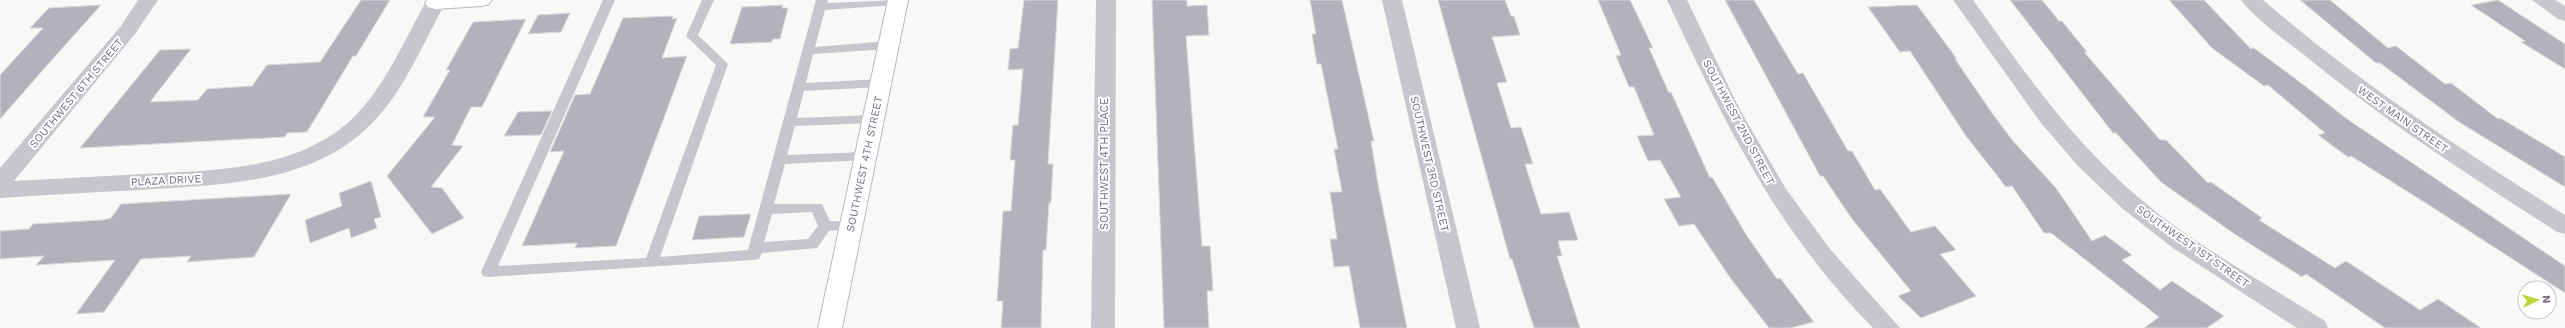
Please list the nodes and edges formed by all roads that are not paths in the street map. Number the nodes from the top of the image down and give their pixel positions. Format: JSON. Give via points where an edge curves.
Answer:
{"nodes":[{"id":1,"x":148,"y":0,"type":"edge"},
{"id":2,"x":482,"y":0,"type":"edge"},
{"id":3,"x":609,"y":0,"type":"edge"},
{"id":4,"x":708,"y":0,"type":"edge"},
{"id":5,"x":1106,"y":0,"type":"edge"},
{"id":6,"x":1392,"y":0,"type":"edge"},
{"id":7,"x":1677,"y":0,"type":"edge"},
{"id":8,"x":1963,"y":0,"type":"edge"},
{"id":9,"x":2251,"y":0,"type":"edge"},
{"id":10,"x":2542,"y":0,"type":"edge"},
{"id":11,"x":436,"y":1,"type":"edge"},
{"id":12,"x":897,"y":1,"type":"edge"},
{"id":13,"x":822,"y":3,"type":"edge"},
{"id":14,"x":2565,"y":14,"type":"edge"},
{"id":15,"x":888,"y":45,"type":"junction"},
{"id":16,"x":809,"y":51,"type":"junction"},
{"id":17,"x":880,"y":83,"type":"junction"},
{"id":18,"x":799,"y":87,"type":"junction"},
{"id":19,"x":873,"y":119,"type":"junction"},
{"id":20,"x":790,"y":122,"type":"junction"},
{"id":21,"x":865,"y":156,"type":"junction"},
{"id":22,"x":780,"y":160,"type":"junction"},
{"id":23,"x":0,"y":184,"type":"edge"},
{"id":24,"x":0,"y":190,"type":"edge"},
{"id":25,"x":766,"y":209,"type":"junction"},
{"id":26,"x":851,"y":225,"type":"junction"},
{"id":27,"x":826,"y":226,"type":"junction"},
{"id":28,"x":2565,"y":226,"type":"edge"},
{"id":29,"x":756,"y":248,"type":"junction"},
{"id":30,"x":651,"y":263,"type":"junction"},
{"id":31,"x":830,"y":328,"type":"edge"},
{"id":32,"x":1103,"y":328,"type":"edge"},
{"id":33,"x":1468,"y":328,"type":"edge"},
{"id":34,"x":1888,"y":328,"type":"edge"},
{"id":35,"x":2316,"y":328,"type":"edge"}],
"edges":[{"from":1,"to":23,"type":"street","name":"SOUTHWEST 6TH STREET","via":[[128,30]]},
{"from":2,"to":11,"type":"main road"},
{"from":3,"to":30,"type":"lane","via":[[488,272]]},
{"from":4,"to":30,"type":"lane","via":[[692,36],[722,64]]},
{"from":5,"to":32,"type":"street","name":"SOUTHWEST 4TH PLACE"},
{"from":6,"to":33,"type":"street","name":"SOUTHWEST 3RD STREET"},
{"from":7,"to":34,"type":"street","name":"SOUTHWEST 2ND STREET","via":[[1741,131],[1790,215],[1865,305]]},
{"from":8,"to":35,"type":"street","name":"SOUTHWEST 1ST STREET","via":[[2034,98],[2070,143],[2108,183],[2180,240]]},
{"from":9,"to":28,"type":"street","name":"WEST MAIN STREET","via":[[2304,46],[2387,108]]},
{"from":10,"to":14,"type":"street"},
{"from":11,"to":24,"type":"street","name":"PLAZA DRIVE","via":[[371,111],[346,134],[327,146],[283,165],[239,175]]},
{"from":12,"to":13,"type":"lane"},
{"from":12,"to":15,"type":"main road","name":"SOUTHWEST 4TH STREET"},
{"from":13,"to":16,"type":"lane"},
{"from":15,"to":16,"type":"lane"},
{"from":15,"to":17,"type":"main road","name":"SOUTHWEST 4TH STREET"},
{"from":16,"to":18,"type":"lane"},
{"from":17,"to":18,"type":"lane"},
{"from":17,"to":19,"type":"main road","name":"SOUTHWEST 4TH STREET"},
{"from":18,"to":20,"type":"lane"},
{"from":19,"to":20,"type":"lane"},
{"from":19,"to":21,"type":"main road","name":"SOUTHWEST 4TH STREET"},
{"from":20,"to":22,"type":"lane"},
{"from":21,"to":22,"type":"lane"},
{"from":21,"to":26,"type":"main road","name":"SOUTHWEST 4TH STREET"},
{"from":22,"to":25,"type":"lane"},
{"from":25,"to":27,"type":"lane","via":[[817,207]]},
{"from":25,"to":29,"type":"lane"},
{"from":26,"to":27,"type":"lane"},
{"from":26,"to":31,"type":"main road","name":"SOUTHWEST 4TH STREET"},
{"from":27,"to":29,"type":"lane","via":[[812,244]]},
{"from":29,"to":30,"type":"lane","via":[[754,255]]}]}
